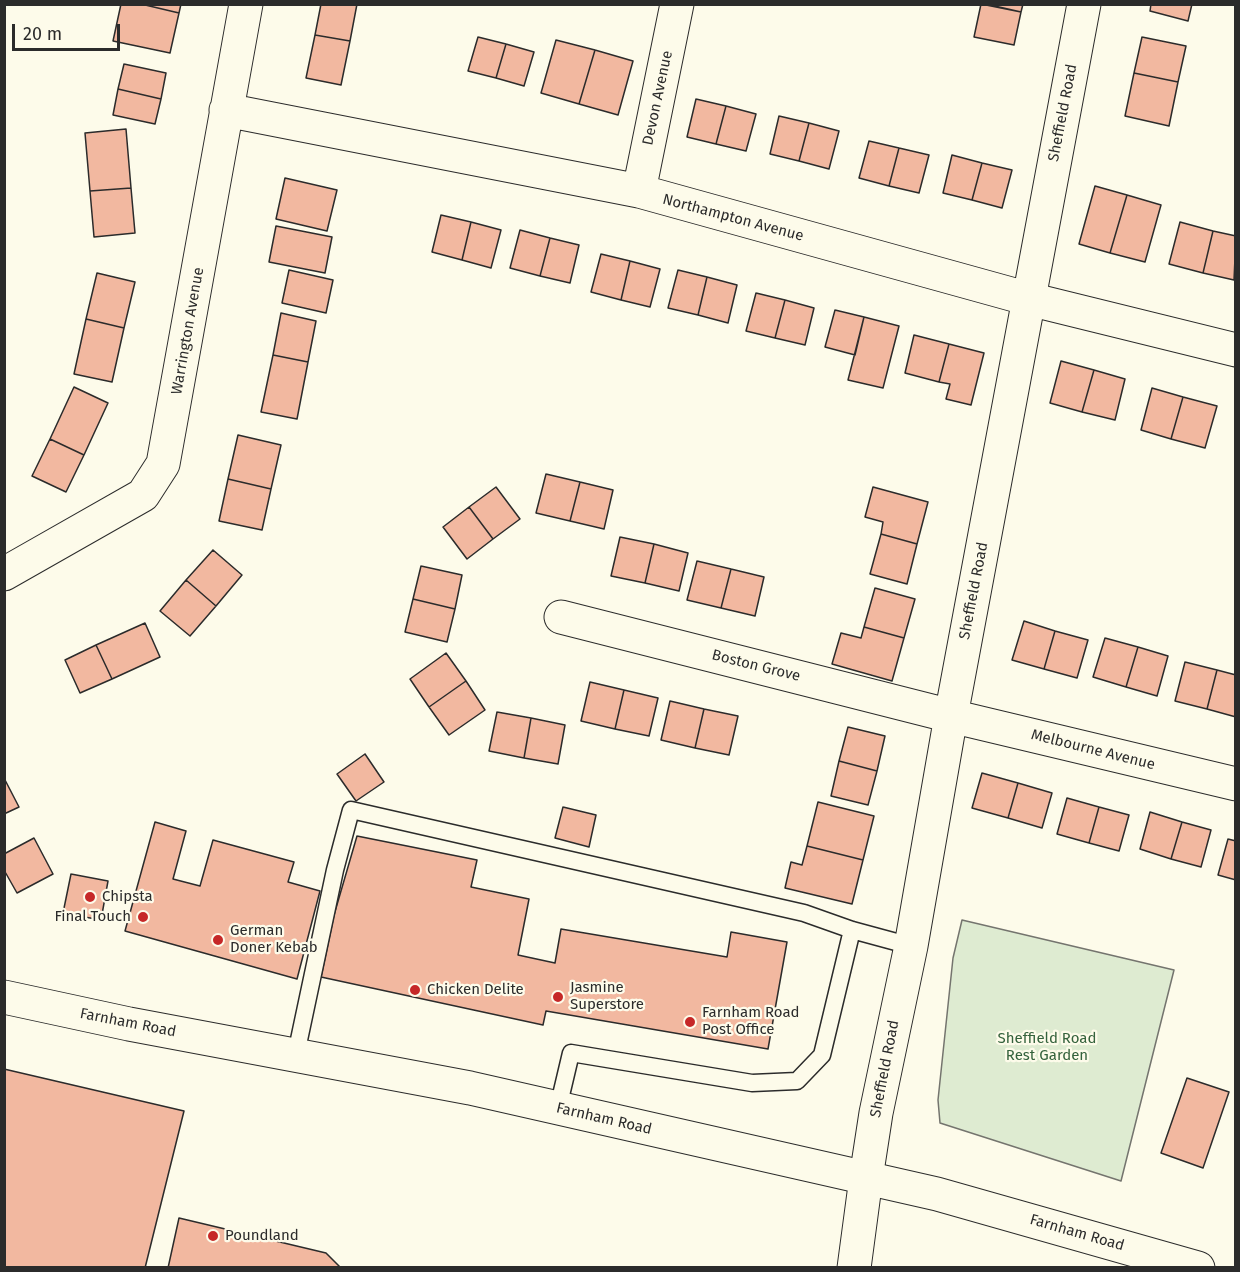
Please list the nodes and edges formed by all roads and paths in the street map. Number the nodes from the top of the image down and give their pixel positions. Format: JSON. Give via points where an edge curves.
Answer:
{"nodes":[{"id":1,"x":246,"y":4,"type":"edge"},
{"id":2,"x":677,"y":4,"type":"edge"},
{"id":3,"x":1083,"y":4,"type":"edge"},
{"id":4,"x":226,"y":110,"type":"junction"},
{"id":5,"x":639,"y":191,"type":"junction"},
{"id":6,"x":1029,"y":299,"type":"junction"},
{"id":7,"x":1236,"y":350,"type":"edge"},
{"id":8,"x":4,"y":574,"type":"edge"},
{"id":9,"x":561,"y":617,"type":"dead end"},
{"id":10,"x":951,"y":716,"type":"junction"},
{"id":11,"x":1236,"y":784,"type":"edge"},
{"id":12,"x":852,"y":930,"type":"junction"},
{"id":13,"x":911,"y":946,"type":"junction"},
{"id":14,"x":4,"y":997,"type":"edge"},
{"id":15,"x":296,"y":1054,"type":"junction"},
{"id":16,"x":558,"y":1108,"type":"junction"},
{"id":17,"x":866,"y":1178,"type":"junction"},
{"id":18,"x":854,"y":1268,"type":"edge"},
{"id":19,"x":1198,"y":1268,"type":"edge"}],
"edges":[{"from":1,"to":4,"type":"street","name":"Warrington Avenue"},
{"from":2,"to":5,"type":"street","name":"Devon Avenue"},
{"from":3,"to":6,"type":"street","name":"Sheffield Road"},
{"from":4,"to":5,"type":"street","name":"Northampton Avenue"},
{"from":4,"to":8,"type":"street","name":"Warrington Avenue","via":[[164,464],[143,495]]},
{"from":5,"to":6,"type":"street","name":"Northampton Avenue"},
{"from":6,"to":7,"type":"street","name":"Northampton Avenue"},
{"from":6,"to":10,"type":"street","name":"Sheffield Road"},
{"from":9,"to":10,"type":"street","name":"Boston Grove"},
{"from":10,"to":11,"type":"street","name":"Melbourne Avenue"},
{"from":10,"to":13,"type":"street","name":"Sheffield Road"},
{"from":12,"to":13,"type":"lane"},
{"from":12,"to":15,"type":"lane","via":[[804,913],[351,810]]},
{"from":12,"to":16,"type":"lane","via":[[822,1055],[797,1081],[752,1083],[571,1053]]},
{"from":13,"to":17,"type":"street","name":"Sheffield Road"},
{"from":14,"to":15,"type":"street","name":"Farnham Road"},
{"from":15,"to":16,"type":"street","name":"Farnham Road"},
{"from":16,"to":17,"type":"street","name":"Farnham Road"},
{"from":17,"to":18,"type":"street","name":"Sheffield Road"},
{"from":17,"to":19,"type":"street","name":"Farnham Road","via":[[956,1198]]}]}
